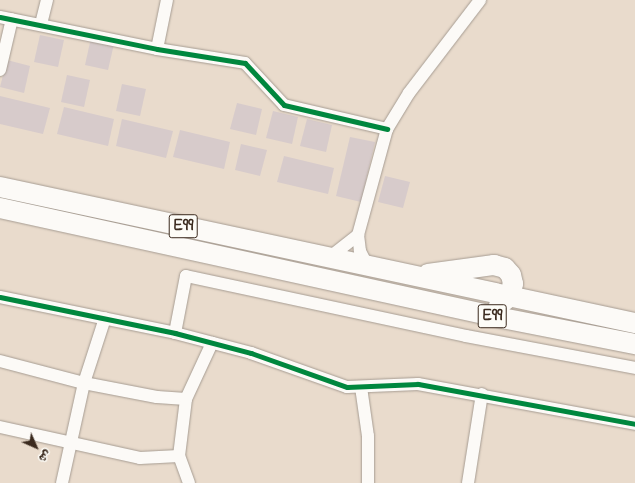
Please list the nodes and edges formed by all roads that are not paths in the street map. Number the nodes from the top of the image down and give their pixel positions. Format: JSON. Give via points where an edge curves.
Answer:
{"nodes":[{"id":1,"x":47,"y":0,"type":"edge"},
{"id":2,"x":168,"y":0,"type":"edge"},
{"id":3,"x":480,"y":0,"type":"edge"},
{"id":4,"x":6,"y":18,"type":"edge"},
{"id":5,"x":41,"y":24,"type":"junction"},
{"id":6,"x":157,"y":49,"type":"junction"},
{"id":7,"x":0,"y":70,"type":"edge"},
{"id":8,"x":387,"y":129,"type":"junction"},
{"id":9,"x":0,"y":187,"type":"edge"},
{"id":10,"x":0,"y":208,"type":"edge"},
{"id":11,"x":358,"y":235,"type":"junction"},
{"id":12,"x":330,"y":257,"type":"junction"},
{"id":13,"x":367,"y":265,"type":"junction"},
{"id":14,"x":416,"y":276,"type":"junction"},
{"id":15,"x":350,"y":284,"type":"junction"},
{"id":16,"x":0,"y":297,"type":"edge"},
{"id":17,"x":509,"y":297,"type":"junction"},
{"id":18,"x":105,"y":318,"type":"junction"},
{"id":19,"x":635,"y":323,"type":"edge"},
{"id":20,"x":175,"y":333,"type":"junction"},
{"id":21,"x":212,"y":343,"type":"junction"},
{"id":22,"x":635,"y":344,"type":"edge"},
{"id":23,"x":0,"y":361,"type":"edge"},
{"id":24,"x":635,"y":368,"type":"edge"},
{"id":25,"x":84,"y":383,"type":"junction"},
{"id":26,"x":361,"y":387,"type":"junction"},
{"id":27,"x":482,"y":394,"type":"junction"},
{"id":28,"x":186,"y":399,"type":"junction"},
{"id":29,"x":635,"y":424,"type":"edge"},
{"id":30,"x":0,"y":427,"type":"edge"},
{"id":31,"x":71,"y":443,"type":"junction"},
{"id":32,"x":179,"y":456,"type":"junction"},
{"id":33,"x":62,"y":483,"type":"edge"},
{"id":34,"x":189,"y":483,"type":"edge"},
{"id":35,"x":368,"y":483,"type":"edge"},
{"id":36,"x":468,"y":483,"type":"edge"}],
"edges":[{"from":1,"to":5,"type":"street"},
{"from":2,"to":6,"type":"street"},
{"from":3,"to":8,"type":"street","via":[[409,93]]},
{"from":4,"to":5,"type":"street"},
{"from":4,"to":7,"type":"street"},
{"from":5,"to":6,"type":"street"},
{"from":6,"to":8,"type":"street","via":[[245,63],[284,105]]},
{"from":8,"to":11,"type":"street"},
{"from":9,"to":12,"type":"highway","number":"E99"},
{"from":10,"to":15,"type":"highway","number":"E99"},
{"from":11,"to":12,"type":"street"},
{"from":11,"to":13,"type":"street","via":[[360,251]]},
{"from":12,"to":13,"type":"highway","number":"E99"},
{"from":13,"to":14,"type":"highway","number":"E99"},
{"from":14,"to":17,"type":"highway","number":"E99"},
{"from":14,"to":17,"type":"highway","via":[[499,266],[511,275],[513,284]]},
{"from":15,"to":17,"type":"highway","via":[[380,280],[491,306],[503,304]]},
{"from":15,"to":22,"type":"highway","number":"E99"},
{"from":16,"to":18,"type":"street"},
{"from":17,"to":19,"type":"highway","number":"E99"},
{"from":18,"to":20,"type":"street"},
{"from":18,"to":25,"type":"street"},
{"from":20,"to":21,"type":"street"},
{"from":20,"to":24,"type":"street","via":[[186,276],[466,336]]},
{"from":21,"to":26,"type":"street","via":[[251,353],[331,383]]},
{"from":21,"to":28,"type":"street"},
{"from":23,"to":25,"type":"street"},
{"from":25,"to":28,"type":"street","via":[[157,397]]},
{"from":25,"to":31,"type":"street"},
{"from":26,"to":27,"type":"street","via":[[404,383]]},
{"from":26,"to":35,"type":"street","via":[[368,436]]},
{"from":27,"to":29,"type":"street","via":[[578,415]]},
{"from":27,"to":36,"type":"street"},
{"from":28,"to":32,"type":"street"},
{"from":30,"to":31,"type":"street"},
{"from":31,"to":32,"type":"street","via":[[140,458]]},
{"from":31,"to":33,"type":"street"},
{"from":32,"to":34,"type":"street"}]}
